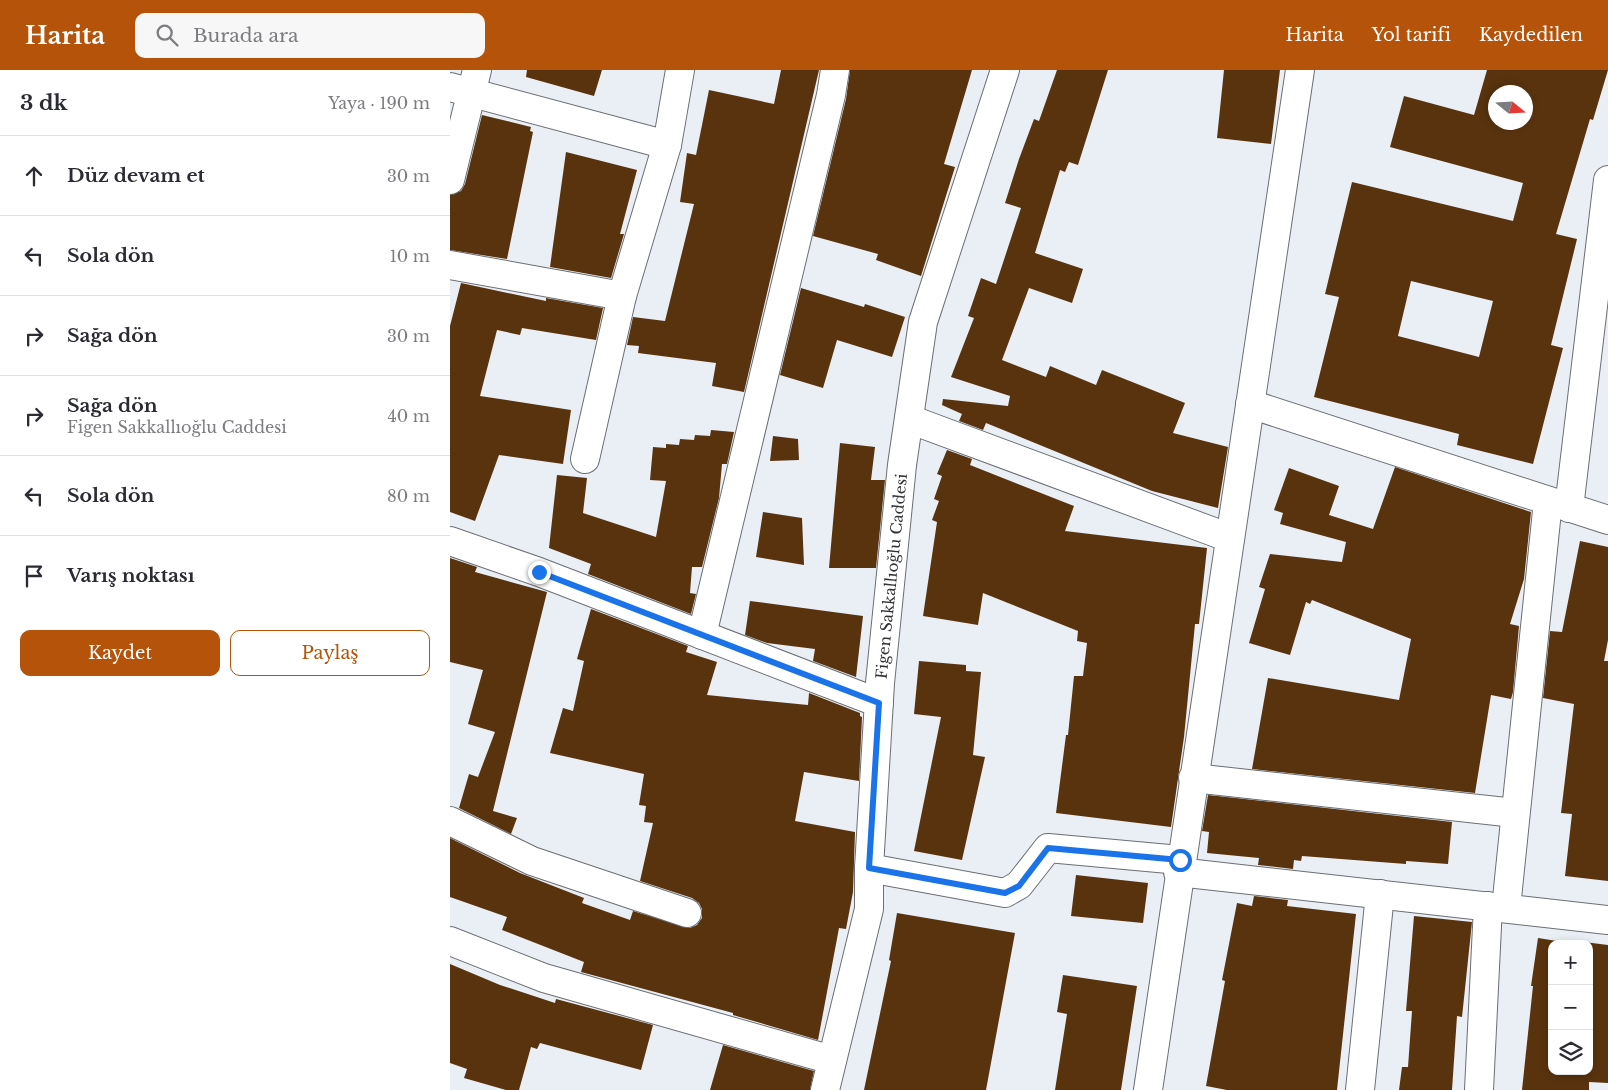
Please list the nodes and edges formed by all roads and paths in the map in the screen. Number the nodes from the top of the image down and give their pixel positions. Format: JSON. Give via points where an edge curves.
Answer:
{"nodes":[{"id":1,"x":680,"y":70,"type":"edge"},
{"id":2,"x":835,"y":70,"type":"edge"},
{"id":3,"x":1005,"y":70,"type":"edge"},
{"id":4,"x":1300,"y":70,"type":"edge"},
{"id":5,"x":466,"y":83,"type":"edge"},
{"id":6,"x":667,"y":145,"type":"junction"},
{"id":7,"x":450,"y":180,"type":"edge"},
{"id":8,"x":1608,"y":180,"type":"edge"},
{"id":9,"x":450,"y":265,"type":"edge"},
{"id":10,"x":622,"y":296,"type":"junction"},
{"id":11,"x":1250,"y":404,"type":"junction"},
{"id":12,"x":908,"y":419,"type":"junction"},
{"id":13,"x":585,"y":459,"type":"dead end"},
{"id":14,"x":1558,"y":504,"type":"junction"},
{"id":15,"x":1608,"y":520,"type":"edge"},
{"id":16,"x":1230,"y":538,"type":"junction"},
{"id":17,"x":450,"y":541,"type":"edge"},
{"id":18,"x":702,"y":635,"type":"junction"},
{"id":19,"x":879,"y":703,"type":"junction"},
{"id":20,"x":1192,"y":778,"type":"junction"},
{"id":21,"x":1515,"y":813,"type":"junction"},
{"id":22,"x":450,"y":821,"type":"edge"},
{"id":23,"x":1179,"y":866,"type":"junction"},
{"id":24,"x":869,"y":868,"type":"junction"},
{"id":25,"x":1380,"y":894,"type":"junction"},
{"id":26,"x":1497,"y":907,"type":"junction"},
{"id":27,"x":687,"y":913,"type":"dead end"},
{"id":28,"x":1608,"y":920,"type":"edge"},
{"id":29,"x":450,"y":941,"type":"edge"},
{"id":30,"x":832,"y":1060,"type":"junction"},
{"id":31,"x":825,"y":1090,"type":"edge"},
{"id":32,"x":1148,"y":1090,"type":"edge"},
{"id":33,"x":1360,"y":1090,"type":"edge"},
{"id":34,"x":1479,"y":1090,"type":"edge"}],
"edges":[{"from":1,"to":6,"type":"street"},
{"from":2,"to":18,"type":"street"},
{"from":3,"to":12,"type":"street","name":"Figen Sakkallıoğlu Caddesi","via":[[923,322]]},
{"from":4,"to":11,"type":"street"},
{"from":5,"to":6,"type":"street"},
{"from":5,"to":7,"type":"street"},
{"from":6,"to":10,"type":"street"},
{"from":8,"to":14,"type":"street"},
{"from":9,"to":10,"type":"street"},
{"from":10,"to":13,"type":"street"},
{"from":11,"to":14,"type":"street"},
{"from":11,"to":16,"type":"street"},
{"from":12,"to":16,"type":"street"},
{"from":12,"to":19,"type":"street","name":"Figen Sakkallıoğlu Caddesi"},
{"from":14,"to":15,"type":"street"},
{"from":14,"to":21,"type":"street"},
{"from":16,"to":20,"type":"street"},
{"from":17,"to":18,"type":"street"},
{"from":18,"to":19,"type":"street"},
{"from":19,"to":24,"type":"street","name":"Figen Sakkallıoğlu Caddesi"},
{"from":20,"to":21,"type":"street"},
{"from":20,"to":23,"type":"street"},
{"from":21,"to":26,"type":"street"},
{"from":22,"to":27,"type":"street","via":[[532,861]]},
{"from":23,"to":24,"type":"street","via":[[1048,848],[1019,886],[1005,893]]},
{"from":23,"to":25,"type":"street"},
{"from":23,"to":32,"type":"street"},
{"from":24,"to":30,"type":"street","name":"Figen Sakkallıoğlu Caddesi","via":[[869,908]]},
{"from":25,"to":26,"type":"street"},
{"from":25,"to":33,"type":"street"},
{"from":26,"to":28,"type":"street"},
{"from":26,"to":34,"type":"street"},
{"from":29,"to":30,"type":"street","via":[[544,978]]},
{"from":30,"to":31,"type":"street","name":"Figen Sakkallıoğlu Caddesi"}]}
